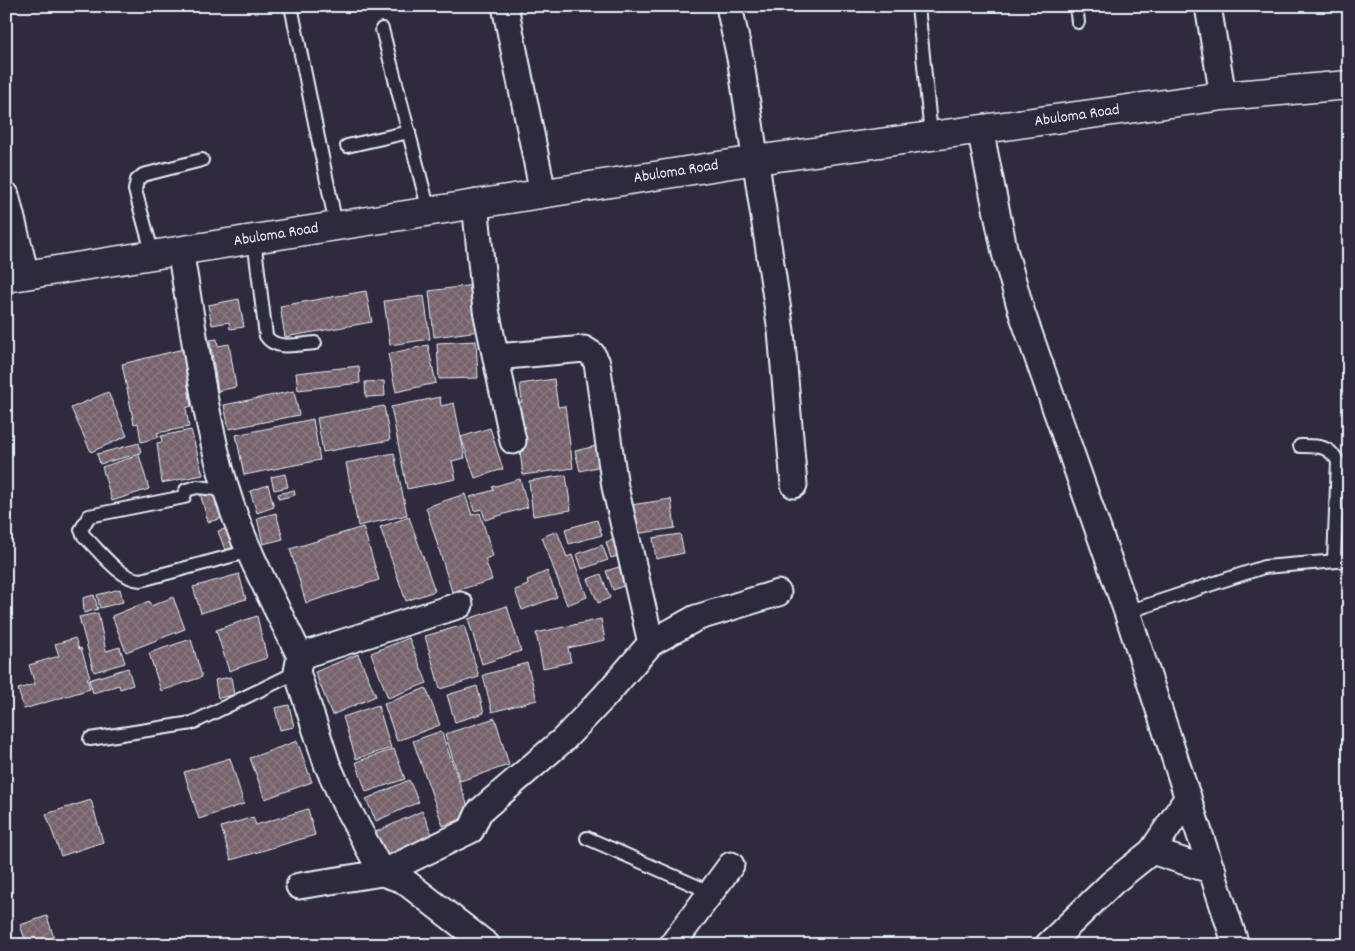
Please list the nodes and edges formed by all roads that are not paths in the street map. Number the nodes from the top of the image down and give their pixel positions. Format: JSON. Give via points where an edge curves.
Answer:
{"nodes":[{"id":1,"x":291,"y":6,"type":"edge"},
{"id":2,"x":505,"y":6,"type":"edge"},
{"id":3,"x":729,"y":6,"type":"edge"},
{"id":4,"x":918,"y":6,"type":"edge"},
{"id":5,"x":1076,"y":6,"type":"edge"},
{"id":6,"x":1208,"y":6,"type":"edge"},
{"id":7,"x":1078,"y":22,"type":"dead end"},
{"id":8,"x":382,"y":29,"type":"dead end"},
{"id":9,"x":1349,"y":85,"type":"edge"},
{"id":10,"x":1223,"y":96,"type":"junction"},
{"id":11,"x":980,"y":129,"type":"junction"},
{"id":12,"x":409,"y":132,"type":"junction"},
{"id":13,"x":931,"y":135,"type":"junction"},
{"id":14,"x":346,"y":146,"type":"dead end"},
{"id":15,"x":202,"y":160,"type":"dead end"},
{"id":16,"x":756,"y":160,"type":"junction"},
{"id":17,"x":543,"y":192,"type":"junction"},
{"id":18,"x":6,"y":195,"type":"edge"},
{"id":19,"x":475,"y":203,"type":"junction"},
{"id":20,"x":429,"y":210,"type":"junction"},
{"id":21,"x":336,"y":226,"type":"junction"},
{"id":22,"x":254,"y":238,"type":"junction"},
{"id":23,"x":180,"y":250,"type":"junction"},
{"id":24,"x":153,"y":255,"type":"junction"},
{"id":25,"x":16,"y":276,"type":"edge"},
{"id":26,"x":315,"y":343,"type":"dead end"},
{"id":27,"x":496,"y":357,"type":"junction"},
{"id":28,"x":513,"y":441,"type":"dead end"},
{"id":29,"x":1300,"y":446,"type":"dead end"},
{"id":30,"x":794,"y":485,"type":"dead end"},
{"id":31,"x":226,"y":490,"type":"junction"},
{"id":32,"x":250,"y":551,"type":"junction"},
{"id":33,"x":1349,"y":560,"type":"edge"},
{"id":34,"x":1334,"y":562,"type":"junction"},
{"id":35,"x":778,"y":593,"type":"dead end"},
{"id":36,"x":460,"y":605,"type":"dead end"},
{"id":37,"x":1127,"y":612,"type":"junction"},
{"id":38,"x":651,"y":643,"type":"junction"},
{"id":39,"x":298,"y":664,"type":"junction"},
{"id":40,"x":90,"y":739,"type":"dead end"},
{"id":41,"x":1188,"y":797,"type":"junction"},
{"id":42,"x":587,"y":838,"type":"dead end"},
{"id":43,"x":1152,"y":851,"type":"junction"},
{"id":44,"x":730,"y":865,"type":"dead end"},
{"id":45,"x":1213,"y":871,"type":"junction"},
{"id":46,"x":382,"y":873,"type":"junction"},
{"id":47,"x":299,"y":886,"type":"dead end"},
{"id":48,"x":710,"y":892,"type":"junction"},
{"id":49,"x":486,"y":945,"type":"edge"},
{"id":50,"x":672,"y":945,"type":"edge"},
{"id":51,"x":1048,"y":945,"type":"edge"},
{"id":52,"x":1236,"y":945,"type":"edge"}],
"edges":[{"from":1,"to":21,"type":"lane"},
{"from":2,"to":17,"type":"street"},
{"from":3,"to":16,"type":"street"},
{"from":4,"to":13,"type":"lane"},
{"from":5,"to":7,"type":"lane"},
{"from":6,"to":10,"type":"street"},
{"from":8,"to":12,"type":"lane"},
{"from":9,"to":10,"type":"street","name":"Abuloma Road"},
{"from":10,"to":11,"type":"street","name":"Abuloma Road"},
{"from":11,"to":13,"type":"street","name":"Abuloma Road"},
{"from":11,"to":37,"type":"street","via":[[1005,253],[1022,313]]},
{"from":12,"to":14,"type":"lane"},
{"from":12,"to":20,"type":"lane"},
{"from":13,"to":16,"type":"street","name":"Abuloma Road"},
{"from":15,"to":24,"type":"lane","via":[[143,175],[137,180],[135,190]]},
{"from":16,"to":17,"type":"street","name":"Abuloma Road"},
{"from":16,"to":30,"type":"street","via":[[781,331]]},
{"from":17,"to":19,"type":"street","name":"Abuloma Road"},
{"from":18,"to":25,"type":"street"},
{"from":19,"to":20,"type":"street","name":"Abuloma Road"},
{"from":19,"to":27,"type":"street","via":[[486,310]]},
{"from":20,"to":21,"type":"street","name":"Abuloma Road"},
{"from":21,"to":22,"type":"street","name":"Abuloma Road"},
{"from":22,"to":23,"type":"street","name":"Abuloma Road"},
{"from":22,"to":26,"type":"lane","via":[[269,342],[276,345]]},
{"from":23,"to":24,"type":"street","name":"Abuloma Road"},
{"from":23,"to":31,"type":"street","via":[[207,408]]},
{"from":24,"to":25,"type":"street","name":"Abuloma Road"},
{"from":27,"to":28,"type":"street"},
{"from":27,"to":38,"type":"street","via":[[584,349],[597,363],[615,487]]},
{"from":29,"to":34,"type":"lane","via":[[1323,446],[1338,461]]},
{"from":31,"to":32,"type":"street"},
{"from":31,"to":32,"type":"lane","via":[[197,487],[186,490],[184,498],[89,516],[81,530],[134,580]]},
{"from":32,"to":39,"type":"street"},
{"from":33,"to":34,"type":"lane"},
{"from":34,"to":37,"type":"lane","via":[[1264,567]]},
{"from":35,"to":38,"type":"street","via":[[696,618]]},
{"from":36,"to":39,"type":"street"},
{"from":37,"to":41,"type":"street"},
{"from":38,"to":46,"type":"street","via":[[562,740],[479,812],[471,830]]},
{"from":39,"to":40,"type":"lane","via":[[192,723]]},
{"from":39,"to":46,"type":"street","via":[[327,764]]},
{"from":41,"to":43,"type":"street"},
{"from":41,"to":45,"type":"street"},
{"from":42,"to":48,"type":"lane"},
{"from":43,"to":45,"type":"street"},
{"from":43,"to":51,"type":"street","via":[[1112,883]]},
{"from":44,"to":48,"type":"street"},
{"from":45,"to":52,"type":"street"},
{"from":46,"to":47,"type":"street"},
{"from":46,"to":49,"type":"street","via":[[402,880]]},
{"from":48,"to":50,"type":"street"}]}
